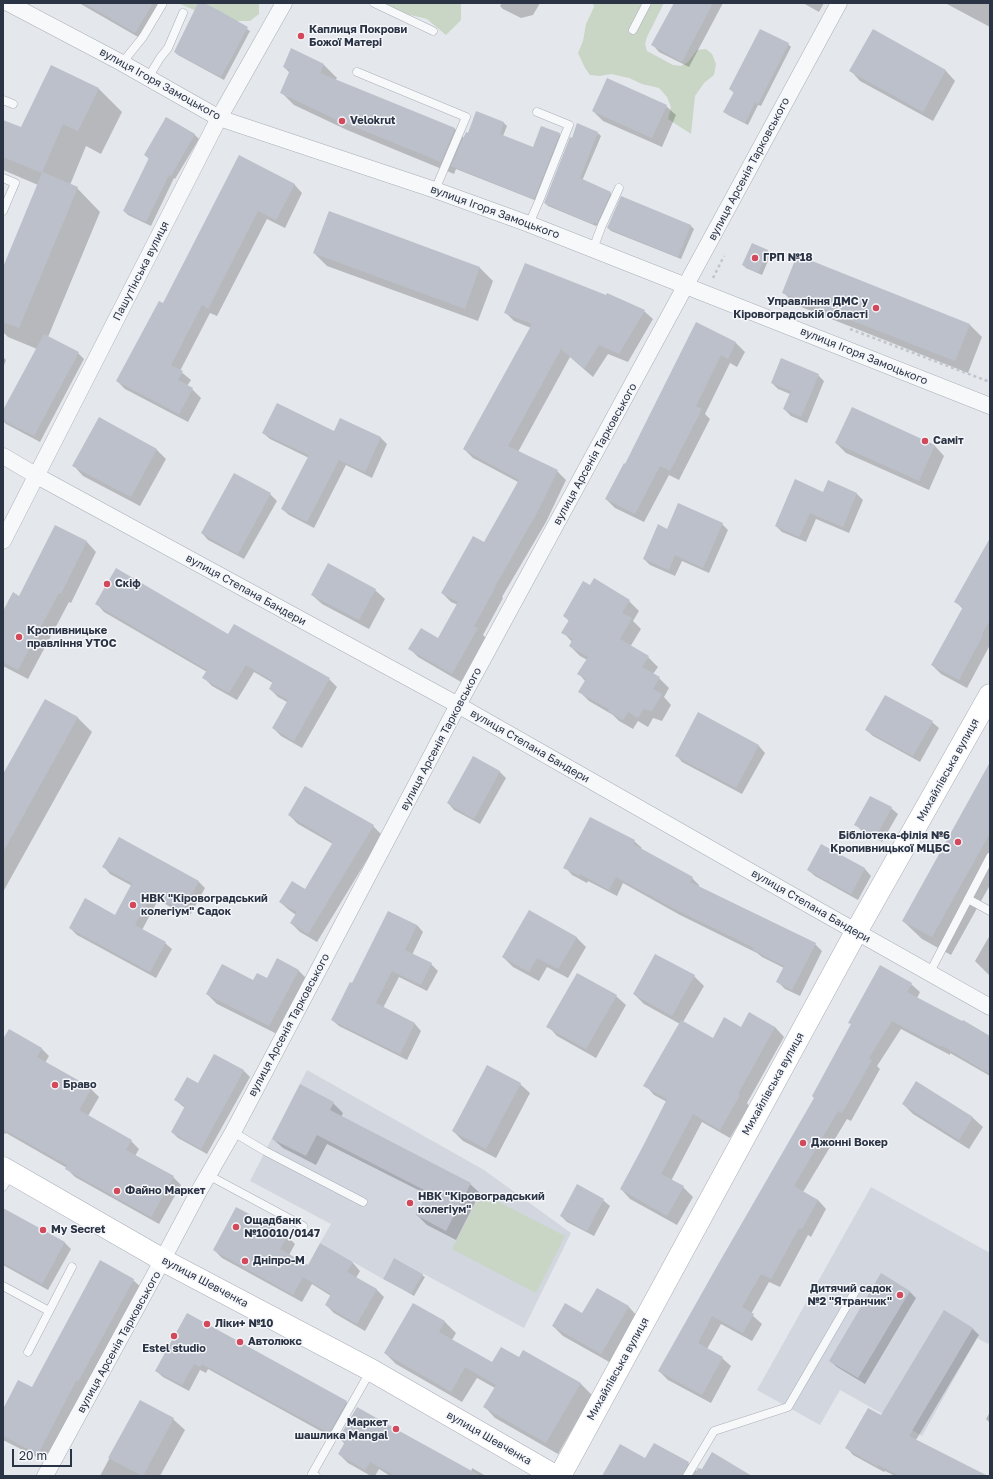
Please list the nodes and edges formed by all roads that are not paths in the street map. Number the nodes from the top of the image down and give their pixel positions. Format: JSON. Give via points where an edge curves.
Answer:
{"nodes":[{"id":1,"x":8,"y":3,"type":"edge"},
{"id":2,"x":284,"y":3,"type":"edge"},
{"id":3,"x":374,"y":3,"type":"edge"},
{"id":4,"x":647,"y":3,"type":"edge"},
{"id":5,"x":839,"y":3,"type":"edge"},
{"id":6,"x":162,"y":5,"type":"dead end"},
{"id":7,"x":183,"y":13,"type":"dead end"},
{"id":8,"x":633,"y":30,"type":"dead end"},
{"id":9,"x":433,"y":31,"type":"dead end"},
{"id":10,"x":122,"y":63,"type":"junction"},
{"id":11,"x":357,"y":72,"type":"dead end"},
{"id":12,"x":148,"y":78,"type":"junction"},
{"id":13,"x":3,"y":100,"type":"edge"},
{"id":14,"x":13,"y":104,"type":"dead end"},
{"id":15,"x":537,"y":112,"type":"dead end"},
{"id":16,"x":219,"y":118,"type":"junction"},
{"id":17,"x":3,"y":178,"type":"edge"},
{"id":18,"x":619,"y":188,"type":"dead end"},
{"id":19,"x":435,"y":190,"type":"junction"},
{"id":20,"x":3,"y":211,"type":"edge"},
{"id":21,"x":529,"y":224,"type":"junction"},
{"id":22,"x":594,"y":249,"type":"junction"},
{"id":23,"x":686,"y":286,"type":"junction"},
{"id":24,"x":990,"y":406,"type":"edge"},
{"id":25,"x":3,"y":456,"type":"edge"},
{"id":26,"x":37,"y":476,"type":"junction"},
{"id":27,"x":3,"y":541,"type":"edge"},
{"id":28,"x":990,"y":695,"type":"edge"},
{"id":29,"x":458,"y":705,"type":"junction"},
{"id":30,"x":990,"y":857,"type":"edge"},
{"id":31,"x":968,"y":899,"type":"junction"},
{"id":32,"x":990,"y":911,"type":"edge"},
{"id":33,"x":856,"y":932,"type":"junction"},
{"id":34,"x":930,"y":972,"type":"junction"},
{"id":35,"x":990,"y":1007,"type":"edge"},
{"id":36,"x":233,"y":1132,"type":"junction"},
{"id":37,"x":208,"y":1175,"type":"junction"},
{"id":38,"x":6,"y":1176,"type":"edge"},
{"id":39,"x":363,"y":1202,"type":"dead end"},
{"id":40,"x":303,"y":1226,"type":"dead end"},
{"id":41,"x":163,"y":1260,"type":"junction"},
{"id":42,"x":72,"y":1268,"type":"dead end"},
{"id":43,"x":3,"y":1286,"type":"edge"},
{"id":44,"x":856,"y":1290,"type":"dead end"},
{"id":45,"x":49,"y":1311,"type":"junction"},
{"id":46,"x":28,"y":1352,"type":"dead end"},
{"id":47,"x":371,"y":1370,"type":"junction"},
{"id":48,"x":45,"y":1476,"type":"edge"},
{"id":49,"x":316,"y":1476,"type":"edge"},
{"id":50,"x":555,"y":1476,"type":"edge"},
{"id":51,"x":560,"y":1476,"type":"edge"},
{"id":52,"x":687,"y":1476,"type":"edge"}],
"edges":[{"from":1,"to":10,"type":"street","name":"вулиця Ігоря Замоцького"},
{"from":2,"to":16,"type":"street","name":"Пашутінська вулиця"},
{"from":3,"to":9,"type":"lane"},
{"from":4,"to":8,"type":"lane"},
{"from":5,"to":23,"type":"street","name":"вулиця Арсенія Тарковського"},
{"from":6,"to":10,"type":"lane","via":[[144,37]]},
{"from":7,"to":12,"type":"lane","via":[[168,48]]},
{"from":10,"to":12,"type":"street","name":"вулиця Ігоря Замоцького"},
{"from":11,"to":19,"type":"lane","via":[[466,116]]},
{"from":12,"to":16,"type":"street","name":"вулиця Ігоря Замоцького"},
{"from":13,"to":14,"type":"lane"},
{"from":15,"to":21,"type":"lane","via":[[569,125]]},
{"from":16,"to":19,"type":"street","name":"вулиця Ігоря Замоцького"},
{"from":16,"to":26,"type":"street","name":"Пашутінська вулиця"},
{"from":17,"to":20,"type":"lane","via":[[15,183]]},
{"from":18,"to":22,"type":"lane"},
{"from":19,"to":21,"type":"street","name":"вулиця Ігоря Замоцького"},
{"from":21,"to":22,"type":"street","name":"вулиця Ігоря Замоцького"},
{"from":22,"to":23,"type":"street","name":"вулиця Ігоря Замоцького"},
{"from":23,"to":24,"type":"street","name":"вулиця Ігоря Замоцького"},
{"from":23,"to":29,"type":"street","name":"вулиця Арсенія Тарковського"},
{"from":25,"to":26,"type":"street","name":"вулиця Степана Бандери"},
{"from":26,"to":27,"type":"street","name":"Пашутінська вулиця"},
{"from":26,"to":29,"type":"street","name":"вулиця Степана Бандери"},
{"from":28,"to":33,"type":"street","name":"Михайлівська вулиця"},
{"from":29,"to":33,"type":"street","name":"вулиця Степана Бандери"},
{"from":29,"to":36,"type":"street","name":"вулиця Арсенія Тарковського"},
{"from":30,"to":31,"type":"lane"},
{"from":31,"to":32,"type":"lane"},
{"from":31,"to":34,"type":"lane"},
{"from":33,"to":34,"type":"street","name":"вулиця Степана Бандери"},
{"from":33,"to":51,"type":"street","name":"Михайлівська вулиця"},
{"from":34,"to":35,"type":"street","name":"вулиця Степана Бандери"},
{"from":36,"to":37,"type":"street","name":"вулиця Арсенія Тарковського"},
{"from":36,"to":39,"type":"lane"},
{"from":37,"to":40,"type":"lane"},
{"from":37,"to":41,"type":"street","name":"вулиця Арсенія Тарковського"},
{"from":38,"to":41,"type":"street","name":"вулиця Шевченка"},
{"from":41,"to":47,"type":"street","name":"вулиця Шевченка"},
{"from":41,"to":48,"type":"street","name":"вулиця Арсенія Тарковського"},
{"from":42,"to":45,"type":"lane"},
{"from":43,"to":45,"type":"lane"},
{"from":44,"to":52,"type":"lane","via":[[788,1407],[714,1431]]},
{"from":45,"to":46,"type":"lane"},
{"from":47,"to":49,"type":"lane","via":[[312,1474]]},
{"from":47,"to":50,"type":"street","name":"вулиця Шевченка"}]}
